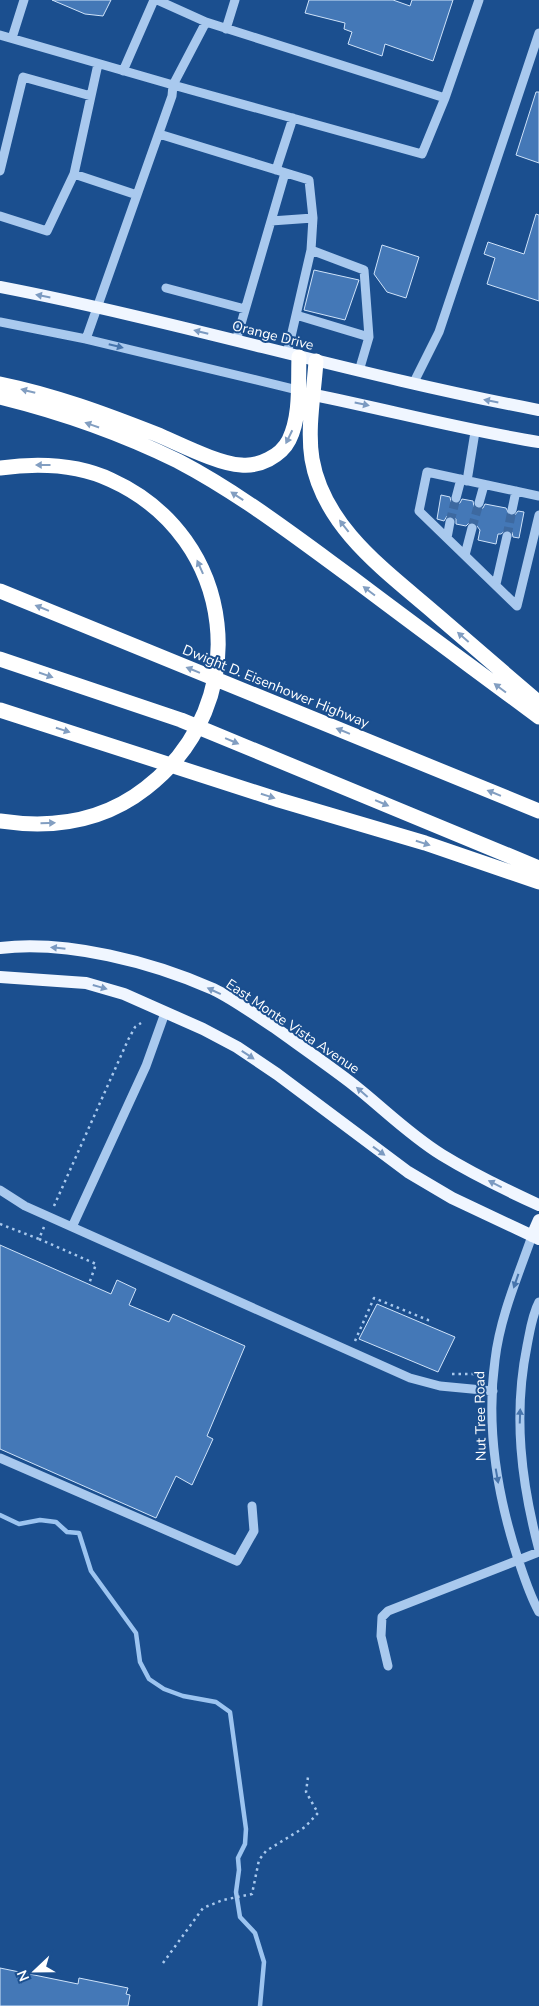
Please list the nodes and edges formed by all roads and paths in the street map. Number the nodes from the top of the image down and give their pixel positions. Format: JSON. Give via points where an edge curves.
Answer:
{"nodes":[{"id":1,"x":24,"y":0,"type":"edge"},
{"id":2,"x":156,"y":0,"type":"edge"},
{"id":3,"x":235,"y":0,"type":"edge"},
{"id":4,"x":479,"y":0,"type":"edge"},
{"id":5,"x":206,"y":22,"type":"junction"},
{"id":6,"x":226,"y":28,"type":"junction"},
{"id":7,"x":539,"y":33,"type":"edge"},
{"id":8,"x":0,"y":35,"type":"edge"},
{"id":9,"x":12,"y":38,"type":"junction"},
{"id":10,"x":98,"y":64,"type":"junction"},
{"id":11,"x":124,"y":71,"type":"junction"},
{"id":12,"x":173,"y":85,"type":"junction"},
{"id":13,"x":91,"y":96,"type":"junction"},
{"id":14,"x":445,"y":98,"type":"junction"},
{"id":15,"x":293,"y":118,"type":"junction"},
{"id":16,"x":159,"y":134,"type":"junction"},
{"id":17,"x":0,"y":170,"type":"edge"},
{"id":18,"x":281,"y":171,"type":"junction"},
{"id":19,"x":74,"y":174,"type":"junction"},
{"id":20,"x":137,"y":195,"type":"junction"},
{"id":21,"x":0,"y":216,"type":"edge"},
{"id":22,"x":313,"y":218,"type":"junction"},
{"id":23,"x":271,"y":221,"type":"junction"},
{"id":24,"x":311,"y":250,"type":"junction"},
{"id":25,"x":0,"y":287,"type":"edge"},
{"id":26,"x":166,"y":288,"type":"dead end"},
{"id":27,"x":97,"y":306,"type":"junction"},
{"id":28,"x":245,"y":310,"type":"junction"},
{"id":29,"x":296,"y":316,"type":"junction"},
{"id":30,"x":0,"y":322,"type":"edge"},
{"id":31,"x":369,"y":337,"type":"junction"},
{"id":32,"x":86,"y":339,"type":"junction"},
{"id":33,"x":236,"y":341,"type":"junction"},
{"id":34,"x":293,"y":356,"type":"junction"},
{"id":35,"x":316,"y":361,"type":"junction"},
{"id":36,"x":359,"y":371,"type":"junction"},
{"id":37,"x":0,"y":384,"type":"edge"},
{"id":38,"x":413,"y":384,"type":"junction"},
{"id":39,"x":297,"y":390,"type":"junction"},
{"id":40,"x":314,"y":394,"type":"junction"},
{"id":41,"x":0,"y":397,"type":"edge"},
{"id":42,"x":539,"y":410,"type":"edge"},
{"id":43,"x":475,"y":432,"type":"junction"},
{"id":44,"x":539,"y":442,"type":"edge"},
{"id":45,"x":0,"y":468,"type":"edge"},
{"id":46,"x":464,"y":480,"type":"junction"},
{"id":47,"x":484,"y":485,"type":"junction"},
{"id":48,"x":516,"y":491,"type":"junction"},
{"id":49,"x":539,"y":496,"type":"edge"},
{"id":50,"x":456,"y":498,"type":"tunnel mouth"},
{"id":51,"x":479,"y":503,"type":"tunnel mouth"},
{"id":52,"x":512,"y":510,"type":"tunnel mouth"},
{"id":53,"x":539,"y":515,"type":"edge"},
{"id":54,"x":450,"y":522,"type":"tunnel mouth"},
{"id":55,"x":472,"y":528,"type":"tunnel mouth"},
{"id":56,"x":537,"y":530,"type":"edge"},
{"id":57,"x":507,"y":536,"type":"tunnel mouth"},
{"id":58,"x":447,"y":538,"type":"junction"},
{"id":59,"x":465,"y":555,"type":"junction"},
{"id":60,"x":496,"y":584,"type":"junction"},
{"id":61,"x":0,"y":591,"type":"edge"},
{"id":62,"x":0,"y":659,"type":"edge"},
{"id":63,"x":539,"y":703,"type":"edge"},
{"id":64,"x":0,"y":710,"type":"edge"},
{"id":65,"x":539,"y":717,"type":"edge"},
{"id":66,"x":539,"y":811,"type":"edge"},
{"id":67,"x":0,"y":820,"type":"edge"},
{"id":68,"x":539,"y":868,"type":"edge"},
{"id":69,"x":539,"y":882,"type":"edge"},
{"id":70,"x":0,"y":948,"type":"edge"},
{"id":71,"x":0,"y":978,"type":"edge"},
{"id":72,"x":165,"y":1013,"type":"junction"},
{"id":73,"x":141,"y":1023,"type":"dead end"},
{"id":74,"x":0,"y":1190,"type":"edge"},
{"id":75,"x":539,"y":1206,"type":"edge"},
{"id":76,"x":49,"y":1217,"type":"junction"},
{"id":77,"x":539,"y":1220,"type":"edge"},
{"id":78,"x":0,"y":1224,"type":"edge"},
{"id":79,"x":72,"y":1227,"type":"junction"},
{"id":80,"x":536,"y":1237,"type":"edge"},
{"id":81,"x":39,"y":1239,"type":"junction"},
{"id":82,"x":89,"y":1284,"type":"dead end"},
{"id":83,"x":539,"y":1302,"type":"edge"},
{"id":84,"x":426,"y":1325,"type":"dead end"},
{"id":85,"x":362,"y":1344,"type":"dead end"},
{"id":86,"x":450,"y":1374,"type":"dead end"},
{"id":87,"x":481,"y":1374,"type":"dead end"},
{"id":88,"x":493,"y":1391,"type":"junction"},
{"id":89,"x":0,"y":1458,"type":"edge"},
{"id":90,"x":252,"y":1506,"type":"dead end"},
{"id":91,"x":539,"y":1551,"type":"edge"},
{"id":92,"x":518,"y":1559,"type":"junction"},
{"id":93,"x":539,"y":1612,"type":"edge"},
{"id":94,"x":388,"y":1666,"type":"dead end"},
{"id":95,"x":308,"y":1777,"type":"dead end"},
{"id":96,"x":163,"y":1963,"type":"dead end"}],
"edges":[{"from":1,"to":9,"type":"street"},
{"from":2,"to":5,"type":"street"},
{"from":2,"to":11,"type":"street"},
{"from":3,"to":6,"type":"street"},
{"from":4,"to":14,"type":"street"},
{"from":5,"to":6,"type":"street"},
{"from":5,"to":12,"type":"street"},
{"from":6,"to":14,"type":"street"},
{"from":7,"to":38,"type":"street","via":[[439,332]]},
{"from":8,"to":9,"type":"street"},
{"from":9,"to":10,"type":"street"},
{"from":10,"to":11,"type":"street"},
{"from":10,"to":13,"type":"street"},
{"from":11,"to":12,"type":"street"},
{"from":12,"to":15,"type":"street"},
{"from":12,"to":16,"type":"street"},
{"from":13,"to":17,"type":"street","via":[[23,77]]},
{"from":13,"to":19,"type":"street"},
{"from":14,"to":15,"type":"street","via":[[422,154]]},
{"from":15,"to":18,"type":"street"},
{"from":16,"to":18,"type":"street"},
{"from":16,"to":20,"type":"street"},
{"from":18,"to":22,"type":"street","via":[[309,180]]},
{"from":18,"to":23,"type":"street"},
{"from":19,"to":20,"type":"street"},
{"from":19,"to":21,"type":"street","via":[[47,230]]},
{"from":20,"to":27,"type":"street"},
{"from":22,"to":23,"type":"street"},
{"from":22,"to":24,"type":"street"},
{"from":23,"to":28,"type":"street"},
{"from":24,"to":29,"type":"street"},
{"from":24,"to":31,"type":"street","via":[[364,270]]},
{"from":27,"to":25,"type":"main road","name":"Orange Drive","one_way":true},
{"from":26,"to":28,"type":"street"},
{"from":27,"to":32,"type":"street"},
{"from":33,"to":27,"type":"main road","name":"Orange Drive","one_way":true},
{"from":28,"to":33,"type":"street"},
{"from":29,"to":31,"type":"street"},
{"from":29,"to":34,"type":"street"},
{"from":30,"to":32,"type":"street"},
{"from":31,"to":36,"type":"street"},
{"from":32,"to":39,"type":"street","one_way":true},
{"from":33,"to":34,"type":"main road","name":"Orange Drive"},
{"from":34,"to":35,"type":"main road","name":"Orange Drive"},
{"from":34,"to":39,"type":"highway"},
{"from":35,"to":36,"type":"main road","name":"Orange Drive"},
{"from":35,"to":40,"type":"highway"},
{"from":36,"to":38,"type":"main road","name":"Orange Drive"},
{"from":39,"to":37,"type":"highway","one_way":true,"via":[[296,419],[289,441],[276,455],[260,463],[241,465],[51,396]]},
{"from":42,"to":38,"type":"main road","name":"Orange Drive","one_way":true},
{"from":39,"to":40,"type":"street"},
{"from":40,"to":43,"type":"main road","one_way":true},
{"from":63,"to":40,"type":"highway","one_way":true,"via":[[384,568],[338,520],[318,481],[312,461],[310,436]]},
{"from":65,"to":41,"type":"highway","one_way":true,"via":[[297,537],[232,493],[178,462],[113,432]]},
{"from":43,"to":44,"type":"main road"},
{"from":43,"to":46,"type":"street"},
{"from":67,"to":45,"type":"highway","one_way":true,"via":[[19,824],[70,822],[117,807],[137,795],[183,753],[196,732],[209,704],[218,655],[216,613],[208,586],[198,561],[164,515],[137,494],[83,470],[52,465]]},
{"from":46,"to":47,"type":"street"},
{"from":46,"to":50,"type":"street"},
{"from":46,"to":58,"type":"street","via":[[427,472],[419,511]]},
{"from":47,"to":48,"type":"street"},
{"from":47,"to":51,"type":"street"},
{"from":48,"to":49,"type":"street"},
{"from":48,"to":52,"type":"street"},
{"from":53,"to":56,"type":"street"},
{"from":54,"to":58,"type":"street"},
{"from":55,"to":59,"type":"street"},
{"from":56,"to":60,"type":"street","via":[[517,606]]},
{"from":57,"to":60,"type":"street"},
{"from":58,"to":59,"type":"street"},
{"from":59,"to":60,"type":"street"},
{"from":66,"to":61,"type":"highway","name":"Dwight D. Eisenhower Highway","one_way":true},
{"from":62,"to":68,"type":"highway","one_way":true,"via":[[181,720]]},
{"from":64,"to":69,"type":"highway","one_way":true},
{"from":75,"to":70,"type":"main road","name":"East Monte Vista Avenue","one_way":true,"via":[[442,1155],[395,1122],[352,1083],[304,1048],[250,1010],[213,990],[134,962],[88,951],[47,946]]},
{"from":71,"to":72,"type":"main road","one_way":true,"via":[[86,983],[124,994]]},
{"from":72,"to":79,"type":"street","via":[[146,1066]]},
{"from":72,"to":80,"type":"main road","one_way":true,"via":[[237,1047],[408,1172],[452,1198]]},
{"from":73,"to":76,"type":"path","via":[[128,1040]]},
{"from":74,"to":76,"type":"street"},
{"from":76,"to":79,"type":"street"},
{"from":76,"to":81,"type":"path"},
{"from":77,"to":80,"type":"main road","name":"Nut Tree Road"},
{"from":78,"to":81,"type":"path"},
{"from":79,"to":88,"type":"street","via":[[410,1378],[440,1386]]},
{"from":80,"to":88,"type":"street","name":"Nut Tree Road","one_way":true,"via":[[504,1317],[495,1360]]},
{"from":81,"to":82,"type":"path","via":[[96,1264]]},
{"from":91,"to":83,"type":"street","one_way":true,"via":[[519,1452],[524,1359]]},
{"from":84,"to":85,"type":"path","via":[[428,1320],[374,1298],[355,1341]]},
{"from":86,"to":87,"type":"path"},
{"from":88,"to":92,"type":"street","name":"Nut Tree Road","one_way":true,"via":[[494,1460]]},
{"from":89,"to":90,"type":"street","via":[[237,1561],[254,1531]]},
{"from":91,"to":92,"type":"street"},
{"from":92,"to":93,"type":"street","name":"Nut Tree Road"},
{"from":92,"to":94,"type":"street","via":[[388,1611],[382,1617],[380,1636]]},
{"from":95,"to":96,"type":"path","via":[[306,1792],[318,1813],[305,1827],[266,1851],[259,1860],[252,1894],[203,1908]]}]}
